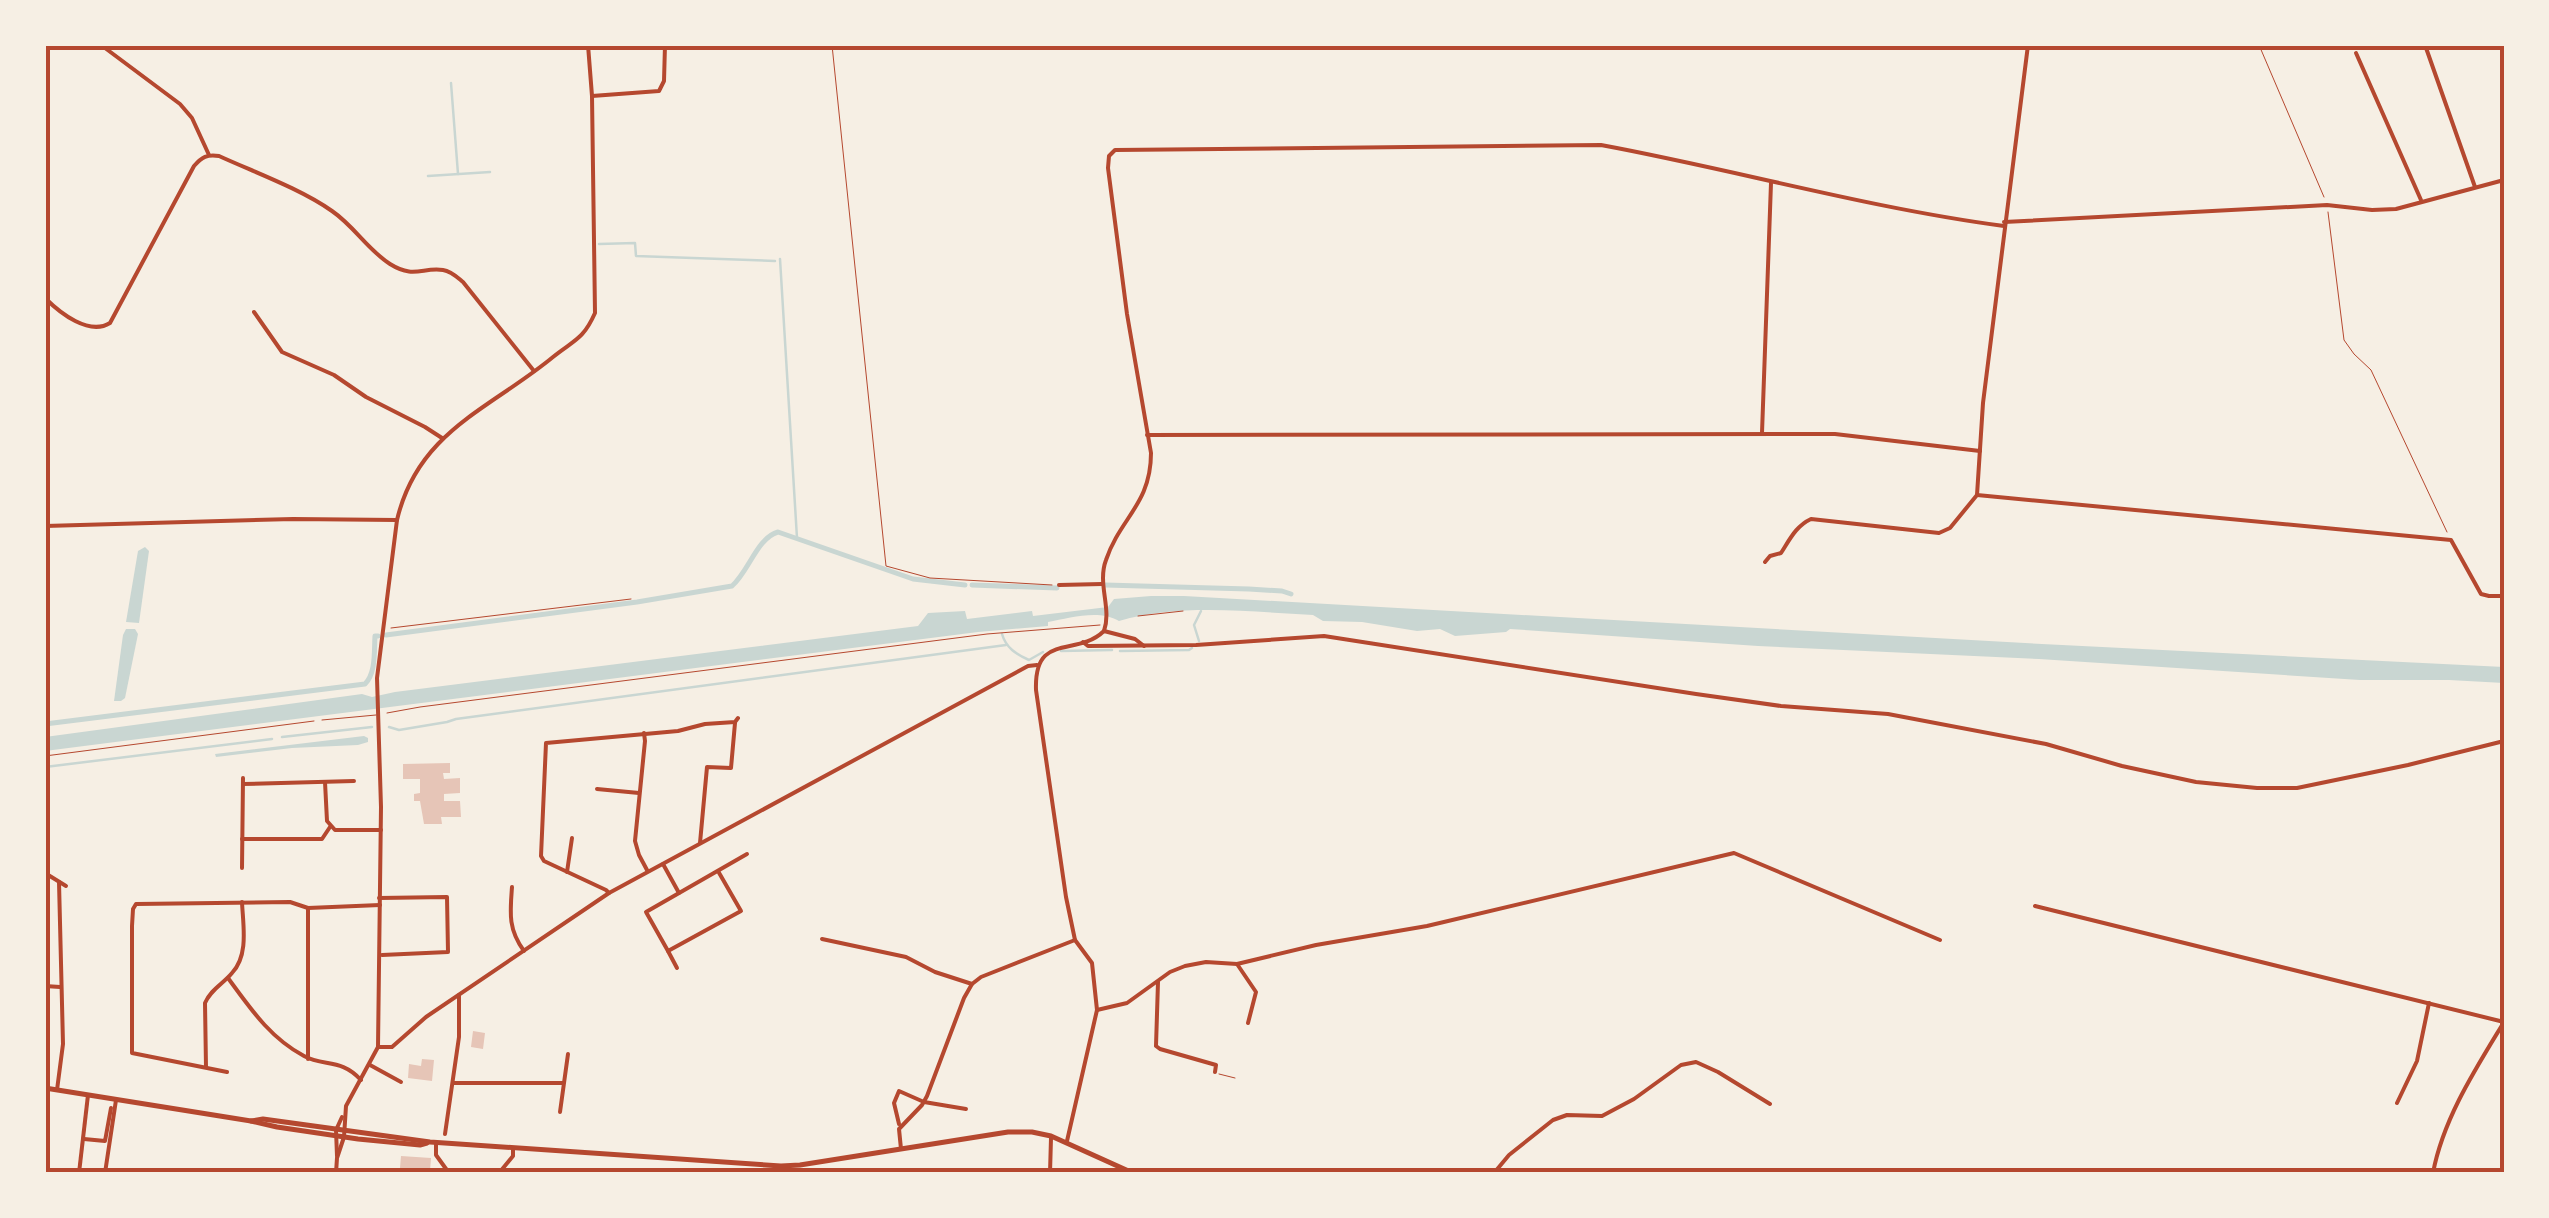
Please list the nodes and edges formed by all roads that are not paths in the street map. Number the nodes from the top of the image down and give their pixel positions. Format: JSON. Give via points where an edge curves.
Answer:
{"nodes":[{"id":1,"x":101,"y":45,"type":"edge"},
{"id":2,"x":588,"y":45,"type":"edge"},
{"id":3,"x":666,"y":45,"type":"edge"},
{"id":4,"x":2028,"y":45,"type":"edge"},
{"id":5,"x":2425,"y":45,"type":"edge"},
{"id":6,"x":2356,"y":53,"type":"dead end"},
{"id":7,"x":592,"y":96,"type":"junction"},
{"id":8,"x":209,"y":154,"type":"junction"},
{"id":9,"x":2504,"y":180,"type":"edge"},
{"id":10,"x":1771,"y":181,"type":"junction"},
{"id":11,"x":2475,"y":188,"type":"junction"},
{"id":12,"x":2422,"y":202,"type":"junction"},
{"id":13,"x":2004,"y":224,"type":"junction"},
{"id":14,"x":46,"y":300,"type":"edge"},
{"id":15,"x":254,"y":312,"type":"dead end"},
{"id":16,"x":534,"y":371,"type":"junction"},
{"id":17,"x":1762,"y":433,"type":"junction"},
{"id":18,"x":1147,"y":435,"type":"junction"},
{"id":19,"x":442,"y":438,"type":"junction"},
{"id":20,"x":1980,"y":452,"type":"junction"},
{"id":21,"x":1978,"y":495,"type":"junction"},
{"id":22,"x":397,"y":520,"type":"junction"},
{"id":23,"x":45,"y":526,"type":"edge"},
{"id":24,"x":1765,"y":562,"type":"dead end"},
{"id":25,"x":1102,"y":584,"type":"junction"},
{"id":26,"x":1059,"y":585,"type":"road end"},
{"id":27,"x":2504,"y":596,"type":"edge"},
{"id":28,"x":1106,"y":625,"type":"junction"},
{"id":29,"x":1083,"y":642,"type":"junction"},
{"id":30,"x":1144,"y":646,"type":"junction"},
{"id":31,"x":1037,"y":665,"type":"junction"},
{"id":32,"x":379,"y":715,"type":"junction"},
{"id":33,"x":322,"y":720,"type":"road end"},
{"id":34,"x":644,"y":733,"type":"junction"},
{"id":35,"x":2504,"y":740,"type":"edge"},
{"id":36,"x":354,"y":781,"type":"dead end"},
{"id":37,"x":325,"y":782,"type":"junction"},
{"id":38,"x":597,"y":789,"type":"dead end"},
{"id":39,"x":639,"y":793,"type":"junction"},
{"id":40,"x":330,"y":827,"type":"junction"},
{"id":41,"x":381,"y":830,"type":"junction"},
{"id":42,"x":572,"y":838,"type":"dead end"},
{"id":43,"x":242,"y":839,"type":"junction"},
{"id":44,"x":700,"y":843,"type":"junction"},
{"id":45,"x":747,"y":854,"type":"dead end"},
{"id":46,"x":664,"y":864,"type":"junction"},
{"id":47,"x":242,"y":868,"type":"dead end"},
{"id":48,"x":718,"y":871,"type":"junction"},
{"id":49,"x":568,"y":872,"type":"junction"},
{"id":50,"x":648,"y":872,"type":"junction"},
{"id":51,"x":45,"y":874,"type":"edge"},
{"id":52,"x":60,"y":882,"type":"junction"},
{"id":53,"x":449,"y":885,"type":"dead end"},
{"id":54,"x":66,"y":886,"type":"dead end"},
{"id":55,"x":512,"y":887,"type":"dead end"},
{"id":56,"x":679,"y":893,"type":"junction"},
{"id":57,"x":608,"y":894,"type":"junction"},
{"id":58,"x":448,"y":897,"type":"junction"},
{"id":59,"x":380,"y":901,"type":"junction"},
{"id":60,"x":242,"y":902,"type":"junction"},
{"id":61,"x":2036,"y":906,"type":"dead end"},
{"id":62,"x":308,"y":908,"type":"junction"},
{"id":63,"x":822,"y":940,"type":"dead end"},
{"id":64,"x":1075,"y":940,"type":"junction"},
{"id":65,"x":1940,"y":940,"type":"dead end"},
{"id":66,"x":524,"y":951,"type":"junction"},
{"id":67,"x":668,"y":952,"type":"junction"},
{"id":68,"x":380,"y":955,"type":"junction"},
{"id":69,"x":1237,"y":964,"type":"junction"},
{"id":70,"x":676,"y":968,"type":"dead end"},
{"id":71,"x":228,"y":978,"type":"junction"},
{"id":72,"x":1158,"y":982,"type":"junction"},
{"id":73,"x":972,"y":984,"type":"junction"},
{"id":74,"x":45,"y":986,"type":"edge"},
{"id":75,"x":62,"y":986,"type":"junction"},
{"id":76,"x":459,"y":995,"type":"junction"},
{"id":77,"x":2430,"y":1002,"type":"junction"},
{"id":78,"x":1097,"y":1010,"type":"junction"},
{"id":79,"x":2504,"y":1022,"type":"edge"},
{"id":80,"x":1248,"y":1023,"type":"dead end"},
{"id":81,"x":378,"y":1047,"type":"junction"},
{"id":82,"x":568,"y":1054,"type":"dead end"},
{"id":83,"x":1220,"y":1054,"type":"dead end"},
{"id":84,"x":308,"y":1059,"type":"junction"},
{"id":85,"x":370,"y":1064,"type":"junction"},
{"id":86,"x":1216,"y":1065,"type":"junction"},
{"id":87,"x":206,"y":1068,"type":"junction"},
{"id":88,"x":228,"y":1072,"type":"dead end"},
{"id":89,"x":1215,"y":1072,"type":"joint"},
{"id":90,"x":1235,"y":1078,"type":"dead end"},
{"id":91,"x":360,"y":1080,"type":"junction"},
{"id":92,"x":401,"y":1082,"type":"dead end"},
{"id":93,"x":453,"y":1083,"type":"junction"},
{"id":94,"x":564,"y":1083,"type":"junction"},
{"id":95,"x":45,"y":1088,"type":"edge"},
{"id":96,"x":57,"y":1090,"type":"junction"},
{"id":97,"x":88,"y":1095,"type":"junction"},
{"id":98,"x":116,"y":1100,"type":"junction"},
{"id":99,"x":924,"y":1102,"type":"junction"},
{"id":100,"x":2397,"y":1103,"type":"dead end"},
{"id":101,"x":1770,"y":1104,"type":"dead end"},
{"id":102,"x":111,"y":1108,"type":"dead end"},
{"id":103,"x":966,"y":1109,"type":"dead end"},
{"id":104,"x":560,"y":1112,"type":"dead end"},
{"id":105,"x":900,"y":1125,"type":"junction"},
{"id":106,"x":340,"y":1134,"type":"junction"},
{"id":107,"x":446,"y":1134,"type":"dead end"},
{"id":108,"x":1050,"y":1136,"type":"junction"},
{"id":109,"x":84,"y":1139,"type":"junction"},
{"id":110,"x":1067,"y":1141,"type":"junction"},
{"id":111,"x":433,"y":1142,"type":"junction"},
{"id":112,"x":513,"y":1149,"type":"junction"},
{"id":113,"x":901,"y":1149,"type":"junction"},
{"id":114,"x":80,"y":1173,"type":"edge"},
{"id":115,"x":105,"y":1173,"type":"edge"},
{"id":116,"x":336,"y":1173,"type":"edge"},
{"id":117,"x":449,"y":1173,"type":"edge"},
{"id":118,"x":499,"y":1173,"type":"edge"},
{"id":119,"x":1050,"y":1173,"type":"edge"},
{"id":120,"x":1132,"y":1173,"type":"edge"},
{"id":121,"x":1494,"y":1173,"type":"edge"},
{"id":122,"x":2433,"y":1173,"type":"edge"}],
"edges":[{"from":1,"to":8,"type":"street","via":[[180,104]]},
{"from":2,"to":7,"type":"street"},
{"from":3,"to":7,"type":"street","via":[[659,92]]},
{"from":4,"to":13,"type":"street"},
{"from":5,"to":11,"type":"street"},
{"from":6,"to":12,"type":"street"},
{"from":7,"to":16,"type":"street","via":[[595,313],[580,338]]},
{"from":8,"to":14,"type":"street","via":[[194,166],[110,323],[91,326]]},
{"from":8,"to":16,"type":"street","via":[[329,209],[403,271],[453,274]]},
{"from":9,"to":11,"type":"street"},
{"from":10,"to":13,"type":"street","via":[[1927,215]]},
{"from":10,"to":17,"type":"street"},
{"from":10,"to":18,"type":"street","via":[[1601,145],[1114,150],[1108,168]]},
{"from":11,"to":12,"type":"street"},
{"from":12,"to":13,"type":"street","via":[[2382,210],[2327,205]]},
{"from":13,"to":20,"type":"street"},
{"from":15,"to":19,"type":"street","via":[[282,352],[334,374]]},
{"from":16,"to":19,"type":"street"},
{"from":17,"to":18,"type":"street"},
{"from":17,"to":20,"type":"street","via":[[1835,434]]},
{"from":18,"to":25,"type":"street","via":[[1151,473],[1107,556]]},
{"from":19,"to":22,"type":"street","via":[[403,496]]},
{"from":20,"to":21,"type":"street"},
{"from":21,"to":24,"type":"street","via":[[1939,533],[1811,519],[1782,553]]},
{"from":21,"to":27,"type":"street","via":[[2451,540],[2480,594]]},
{"from":22,"to":23,"type":"street"},
{"from":22,"to":32,"type":"street","via":[[378,660]]},
{"from":25,"to":26,"type":"street"},
{"from":25,"to":28,"type":"street"},
{"from":28,"to":29,"type":"street","via":[[1100,636]]},
{"from":28,"to":30,"type":"street"},
{"from":29,"to":30,"type":"street"},
{"from":29,"to":31,"type":"street","via":[[1047,654]]},
{"from":30,"to":35,"type":"street","via":[[1324,636],[1781,706],[1888,714],[2196,782],[2258,788],[2297,788]]},
{"from":31,"to":44,"type":"street"},
{"from":31,"to":64,"type":"street"},
{"from":32,"to":33,"type":"lane"},
{"from":32,"to":41,"type":"street"},
{"from":34,"to":39,"type":"street"},
{"from":34,"to":44,"type":"street","via":[[737,720],[731,768],[707,767]]},
{"from":34,"to":49,"type":"street","via":[[546,743],[541,856]]},
{"from":36,"to":37,"type":"street"},
{"from":37,"to":40,"type":"street"},
{"from":37,"to":43,"type":"street","via":[[243,780]]},
{"from":38,"to":39,"type":"street"},
{"from":39,"to":50,"type":"street","via":[[635,841]]},
{"from":40,"to":41,"type":"street"},
{"from":40,"to":43,"type":"street","via":[[322,839]]},
{"from":41,"to":59,"type":"street"},
{"from":42,"to":49,"type":"street"},
{"from":43,"to":47,"type":"street"},
{"from":44,"to":46,"type":"street"},
{"from":45,"to":48,"type":"street"},
{"from":46,"to":50,"type":"street"},
{"from":46,"to":56,"type":"street"},
{"from":48,"to":56,"type":"street"},
{"from":48,"to":67,"type":"street","via":[[740,911]]},
{"from":49,"to":57,"type":"street"},
{"from":50,"to":57,"type":"street"},
{"from":51,"to":52,"type":"street"},
{"from":52,"to":54,"type":"street"},
{"from":52,"to":75,"type":"street"},
{"from":53,"to":58,"type":"street"},
{"from":55,"to":66,"type":"street","via":[[513,935]]},
{"from":56,"to":67,"type":"street","via":[[646,912]]},
{"from":57,"to":66,"type":"street"},
{"from":58,"to":59,"type":"street"},
{"from":58,"to":68,"type":"street","via":[[448,952]]},
{"from":59,"to":62,"type":"street"},
{"from":59,"to":68,"type":"street"},
{"from":60,"to":62,"type":"street"},
{"from":60,"to":71,"type":"street","via":[[242,956]]},
{"from":60,"to":87,"type":"street","via":[[139,902],[133,909],[132,1053]]},
{"from":61,"to":77,"type":"street"},
{"from":62,"to":84,"type":"street"},
{"from":63,"to":73,"type":"street","via":[[906,957]]},
{"from":64,"to":73,"type":"street"},
{"from":64,"to":78,"type":"street","via":[[1092,962]]},
{"from":65,"to":69,"type":"street","via":[[1734,854]]},
{"from":66,"to":76,"type":"street"},
{"from":67,"to":70,"type":"street"},
{"from":68,"to":81,"type":"street"},
{"from":69,"to":72,"type":"street","via":[[1185,966]]},
{"from":69,"to":80,"type":"street","via":[[1256,992]]},
{"from":71,"to":84,"type":"street","via":[[268,1031]]},
{"from":71,"to":87,"type":"street","via":[[206,1003]]},
{"from":72,"to":78,"type":"street","via":[[1128,1003]]},
{"from":72,"to":86,"type":"street","via":[[1156,1046]]},
{"from":73,"to":99,"type":"street"},
{"from":74,"to":75,"type":"street"},
{"from":75,"to":96,"type":"street"},
{"from":76,"to":81,"type":"street","via":[[392,1047]]},
{"from":76,"to":93,"type":"street"},
{"from":77,"to":79,"type":"street"},
{"from":77,"to":100,"type":"street","via":[[2417,1061]]},
{"from":78,"to":110,"type":"street"},
{"from":79,"to":122,"type":"street","via":[[2451,1116]]},
{"from":81,"to":85,"type":"street"},
{"from":82,"to":94,"type":"street"},
{"from":83,"to":86,"type":"street"},
{"from":84,"to":91,"type":"street","via":[[340,1065]]},
{"from":85,"to":91,"type":"street"},
{"from":85,"to":92,"type":"street"},
{"from":86,"to":89,"type":"street"},
{"from":87,"to":88,"type":"street"},
{"from":89,"to":90,"type":"lane"},
{"from":91,"to":106,"type":"street"},
{"from":93,"to":94,"type":"street"},
{"from":93,"to":107,"type":"street"},
{"from":94,"to":104,"type":"street"},
{"from":95,"to":96,"type":"main road"},
{"from":96,"to":97,"type":"main road"},
{"from":97,"to":98,"type":"main road"},
{"from":97,"to":109,"type":"street"},
{"from":98,"to":106,"type":"main road"},
{"from":98,"to":115,"type":"street"},
{"from":99,"to":103,"type":"street"},
{"from":99,"to":105,"type":"street"},
{"from":99,"to":105,"type":"street","via":[[899,1091],[894,1104]]},
{"from":101,"to":121,"type":"street","via":[[1696,1062],[1681,1065],[1602,1116],[1554,1120]]},
{"from":102,"to":109,"type":"street","via":[[106,1141]]},
{"from":105,"to":113,"type":"street"},
{"from":106,"to":111,"type":"main road"},
{"from":106,"to":116,"type":"street"},
{"from":108,"to":110,"type":"main road"},
{"from":108,"to":113,"type":"main road","via":[[1008,1132]]},
{"from":108,"to":119,"type":"street"},
{"from":109,"to":114,"type":"street"},
{"from":110,"to":120,"type":"main road"},
{"from":111,"to":112,"type":"main road"},
{"from":111,"to":117,"type":"street"},
{"from":112,"to":113,"type":"main road","via":[[781,1166]]},
{"from":112,"to":118,"type":"street"}]}
